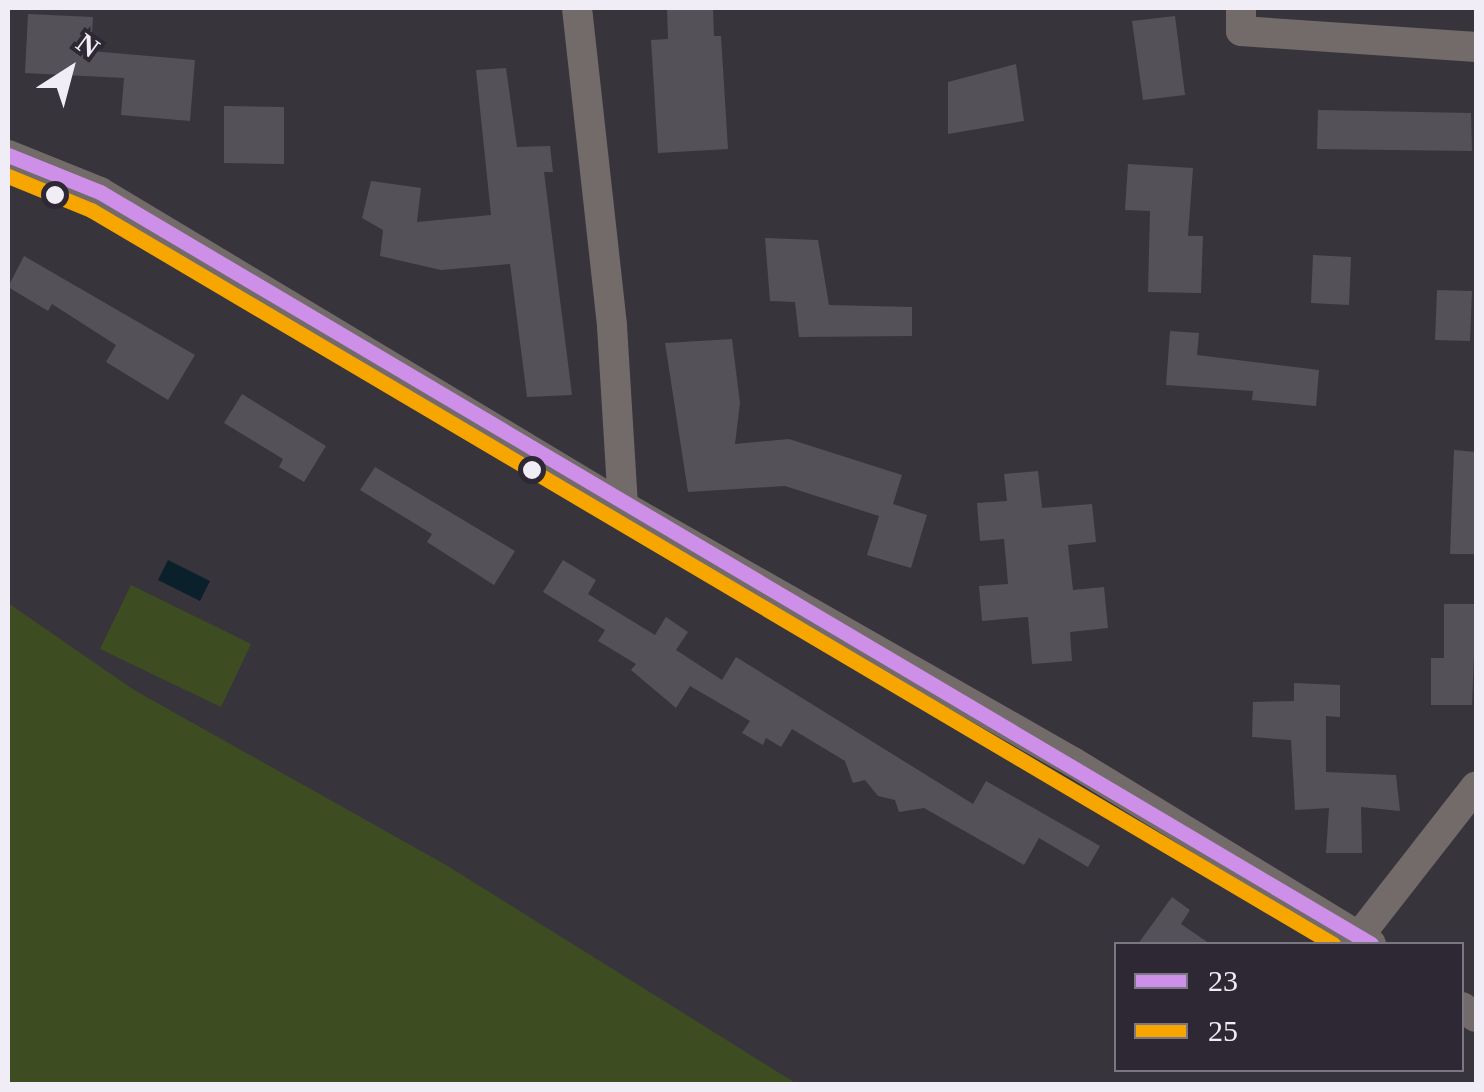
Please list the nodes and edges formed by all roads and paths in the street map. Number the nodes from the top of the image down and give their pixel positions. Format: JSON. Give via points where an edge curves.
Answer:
{"nodes":[{"id":1,"x":577,"y":8,"type":"edge"},
{"id":2,"x":1241,"y":8,"type":"edge"},
{"id":3,"x":1476,"y":47,"type":"edge"},
{"id":4,"x":8,"y":155,"type":"edge"},
{"id":5,"x":623,"y":506,"type":"junction"},
{"id":6,"x":1476,"y":786,"type":"edge"},
{"id":7,"x":1364,"y":940,"type":"edge"}],
"edges":[{"from":1,"to":5,"type":"street","via":[[612,326]]},
{"from":2,"to":3,"type":"street","via":[[1241,31]]},
{"from":4,"to":5,"type":"street","via":[[100,192]]},
{"from":5,"to":7,"type":"street","via":[[1074,762]]},
{"from":6,"to":7,"type":"street"}]}
